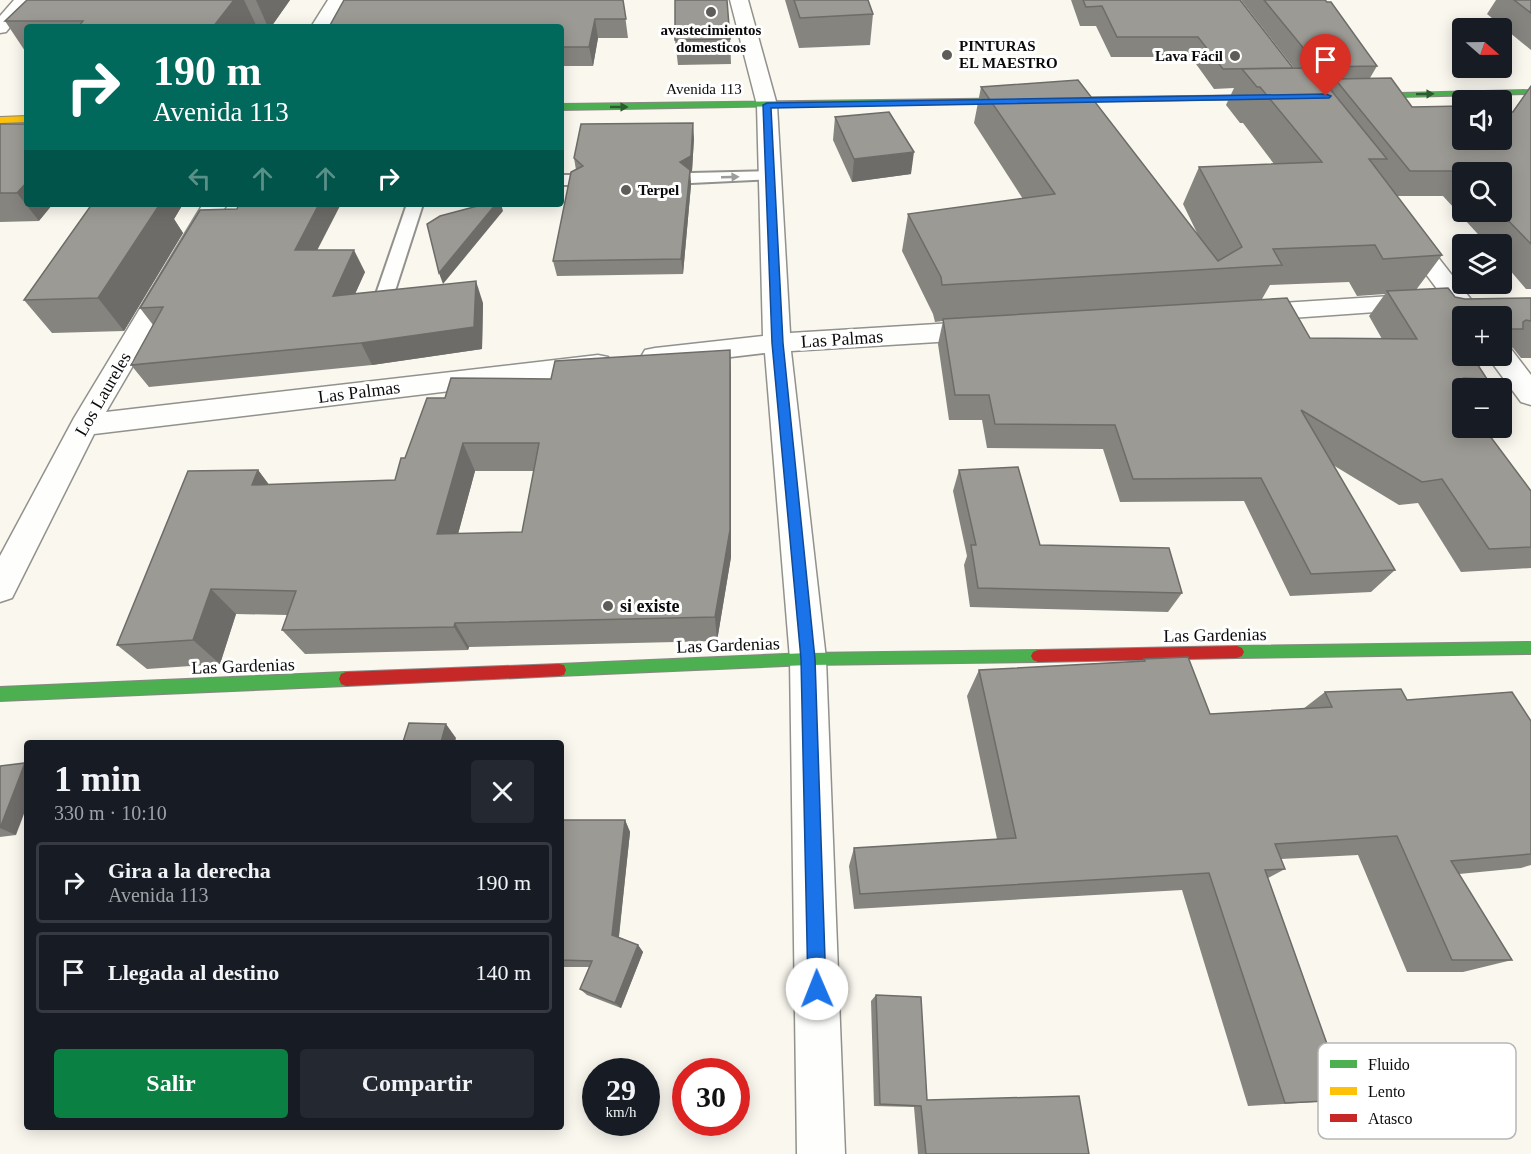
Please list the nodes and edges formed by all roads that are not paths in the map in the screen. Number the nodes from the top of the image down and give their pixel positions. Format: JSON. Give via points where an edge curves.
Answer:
{"nodes":[{"id":1,"x":23,"y":0,"type":"edge"},
{"id":2,"x":337,"y":0,"type":"edge"},
{"id":3,"x":739,"y":0,"type":"edge"},
{"id":4,"x":322,"y":24,"type":"edge"},
{"id":5,"x":0,"y":28,"type":"edge"},
{"id":6,"x":1531,"y":92,"type":"edge"},
{"id":7,"x":1340,"y":96,"type":"edge"},
{"id":8,"x":1292,"y":97,"type":"edge"},
{"id":9,"x":767,"y":105,"type":"junction"},
{"id":10,"x":564,"y":107,"type":"edge"},
{"id":11,"x":24,"y":119,"type":"edge"},
{"id":12,"x":0,"y":120,"type":"edge"},
{"id":13,"x":769,"y":176,"type":"junction"},
{"id":14,"x":692,"y":178,"type":"edge"},
{"id":15,"x":213,"y":207,"type":"edge"},
{"id":16,"x":415,"y":207,"type":"edge"},
{"id":17,"x":1395,"y":217,"type":"edge"},
{"id":18,"x":384,"y":297,"type":"edge"},
{"id":19,"x":1472,"y":305,"type":"edge"},
{"id":20,"x":1231,"y":314,"type":"edge"},
{"id":21,"x":1016,"y":328,"type":"edge"},
{"id":22,"x":777,"y":343,"type":"junction"},
{"id":23,"x":1509,"y":366,"type":"edge"},
{"id":24,"x":1531,"y":395,"type":"edge"},
{"id":25,"x":84,"y":425,"type":"junction"},
{"id":26,"x":0,"y":588,"type":"edge"},
{"id":27,"x":1531,"y":648,"type":"edge"},
{"id":28,"x":808,"y":659,"type":"junction"},
{"id":29,"x":0,"y":694,"type":"edge"},
{"id":30,"x":821,"y":1154,"type":"edge"}],
"edges":[{"from":1,"to":5,"type":"street"},
{"from":2,"to":4,"type":"street"},
{"from":3,"to":9,"type":"street"},
{"from":7,"to":6,"type":"main road","one_way":true},
{"from":8,"to":9,"type":"main road","name":"Avenida 113"},
{"from":10,"to":9,"type":"main road","name":"Avenida 113","one_way":true},
{"from":9,"to":13,"type":"street"},
{"from":11,"to":12,"type":"main road"},
{"from":14,"to":13,"type":"lane","one_way":true},
{"from":13,"to":22,"type":"street"},
{"from":15,"to":25,"type":"street","name":"Los Laureles"},
{"from":16,"to":18,"type":"lane"},
{"from":17,"to":19,"type":"street"},
{"from":19,"to":20,"type":"street"},
{"from":21,"to":22,"type":"street","name":"Las Palmas"},
{"from":22,"to":25,"type":"street","name":"Las Palmas"},
{"from":22,"to":28,"type":"street"},
{"from":23,"to":24,"type":"street"},
{"from":25,"to":26,"type":"street","name":"Los Laureles"},
{"from":27,"to":28,"type":"main road","name":"Las Gardenias"},
{"from":28,"to":29,"type":"main road","name":"Las Gardenias"},
{"from":28,"to":30,"type":"street"}]}
